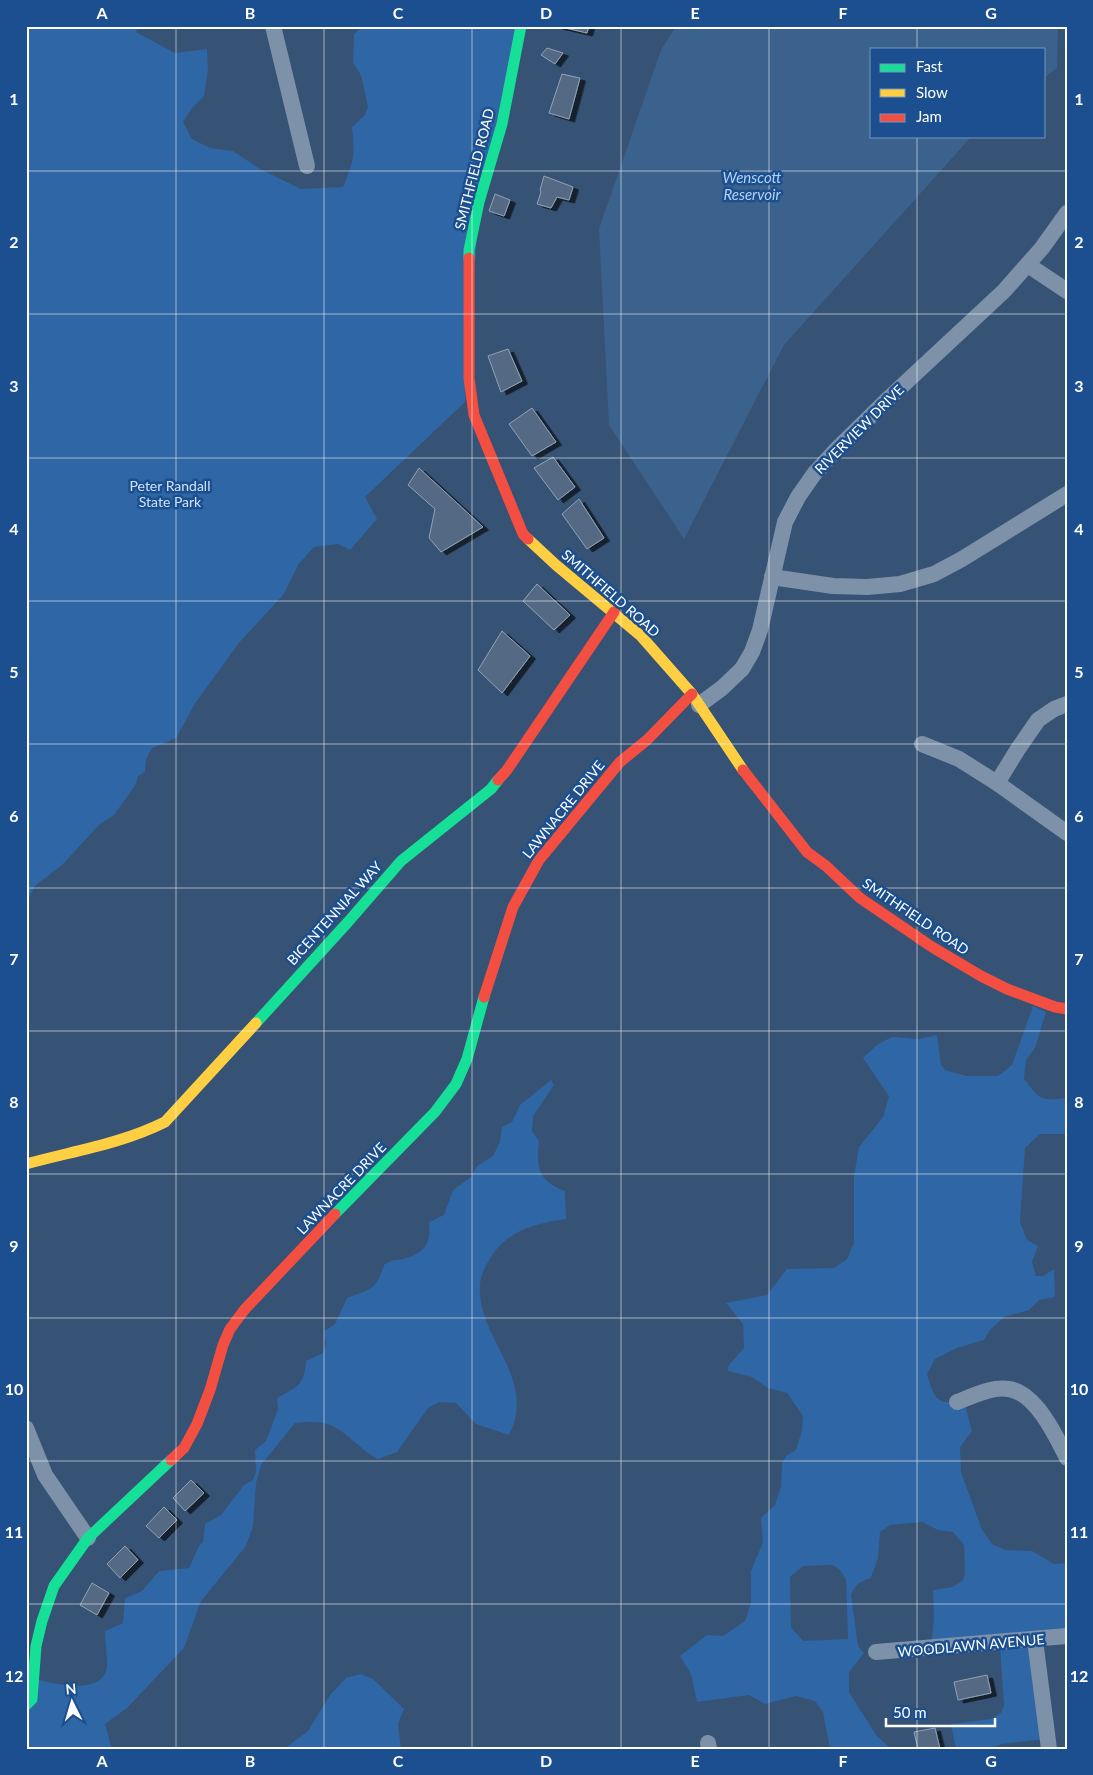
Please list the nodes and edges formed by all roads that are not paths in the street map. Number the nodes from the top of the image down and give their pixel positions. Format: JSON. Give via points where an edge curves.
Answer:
{"nodes":[{"id":1,"x":273,"y":26,"type":"edge"},
{"id":2,"x":521,"y":26,"type":"edge"},
{"id":3,"x":307,"y":166,"type":"dead end"},
{"id":4,"x":1067,"y":213,"type":"edge"},
{"id":5,"x":1028,"y":265,"type":"junction"},
{"id":6,"x":1067,"y":291,"type":"edge"},
{"id":7,"x":1067,"y":494,"type":"edge"},
{"id":8,"x":772,"y":577,"type":"junction"},
{"id":9,"x":614,"y":612,"type":"junction"},
{"id":10,"x":695,"y":700,"type":"junction"},
{"id":11,"x":1067,"y":704,"type":"edge"},
{"id":12,"x":922,"y":744,"type":"dead end"},
{"id":13,"x":997,"y":783,"type":"junction"},
{"id":14,"x":1067,"y":833,"type":"edge"},
{"id":15,"x":1067,"y":1009,"type":"edge"},
{"id":16,"x":26,"y":1164,"type":"edge"},
{"id":17,"x":957,"y":1402,"type":"dead end"},
{"id":18,"x":26,"y":1428,"type":"edge"},
{"id":19,"x":1067,"y":1458,"type":"edge"},
{"id":20,"x":88,"y":1538,"type":"junction"},
{"id":21,"x":1067,"y":1636,"type":"edge"},
{"id":22,"x":1035,"y":1640,"type":"junction"},
{"id":23,"x":876,"y":1652,"type":"dead end"},
{"id":24,"x":26,"y":1705,"type":"edge"},
{"id":25,"x":1049,"y":1749,"type":"edge"}],
"edges":[{"from":1,"to":3,"type":"street"},
{"from":2,"to":9,"type":"street","name":"SMITHFIELD ROAD","via":[[502,124],[478,202],[469,250],[469,378],[474,415],[523,534]]},
{"from":4,"to":5,"type":"street","name":"RIVERVIEW DRIVE"},
{"from":5,"to":6,"type":"street"},
{"from":5,"to":8,"type":"street","name":"RIVERVIEW DRIVE","via":[[836,449],[814,474],[785,522]]},
{"from":7,"to":8,"type":"street","via":[[962,559],[934,574],[900,584],[833,586]]},
{"from":8,"to":10,"type":"street","name":"RIVERVIEW DRIVE","via":[[760,630],[742,669],[722,688]]},
{"from":9,"to":10,"type":"street","name":"SMITHFIELD ROAD","via":[[641,636]]},
{"from":9,"to":16,"type":"street","name":"BICENTENNIAL WAY","via":[[491,789],[401,861],[165,1122],[147,1132],[105,1146]]},
{"from":10,"to":15,"type":"street","name":"SMITHFIELD ROAD","via":[[751,781],[807,852],[860,898],[981,976],[1007,989]]},
{"from":10,"to":20,"type":"street","name":"LAWNACRE DRIVE","via":[[615,768],[539,860],[513,907],[491,972],[468,1059],[456,1084],[435,1112],[245,1309],[223,1345],[210,1390],[184,1448]]},
{"from":11,"to":13,"type":"street","via":[[1038,720]]},
{"from":12,"to":13,"type":"street","via":[[959,759]]},
{"from":13,"to":14,"type":"street"},
{"from":17,"to":19,"type":"street","via":[[982,1391],[1009,1388],[1026,1396],[1040,1410]]},
{"from":18,"to":20,"type":"street","via":[[45,1475]]},
{"from":20,"to":24,"type":"street","name":"LAWNACRE DRIVE","via":[[54,1586],[36,1646],[32,1699]]},
{"from":21,"to":22,"type":"street","name":"WOODLAWN AVENUE"},
{"from":22,"to":23,"type":"street","name":"WOODLAWN AVENUE"},
{"from":22,"to":25,"type":"street"}]}
